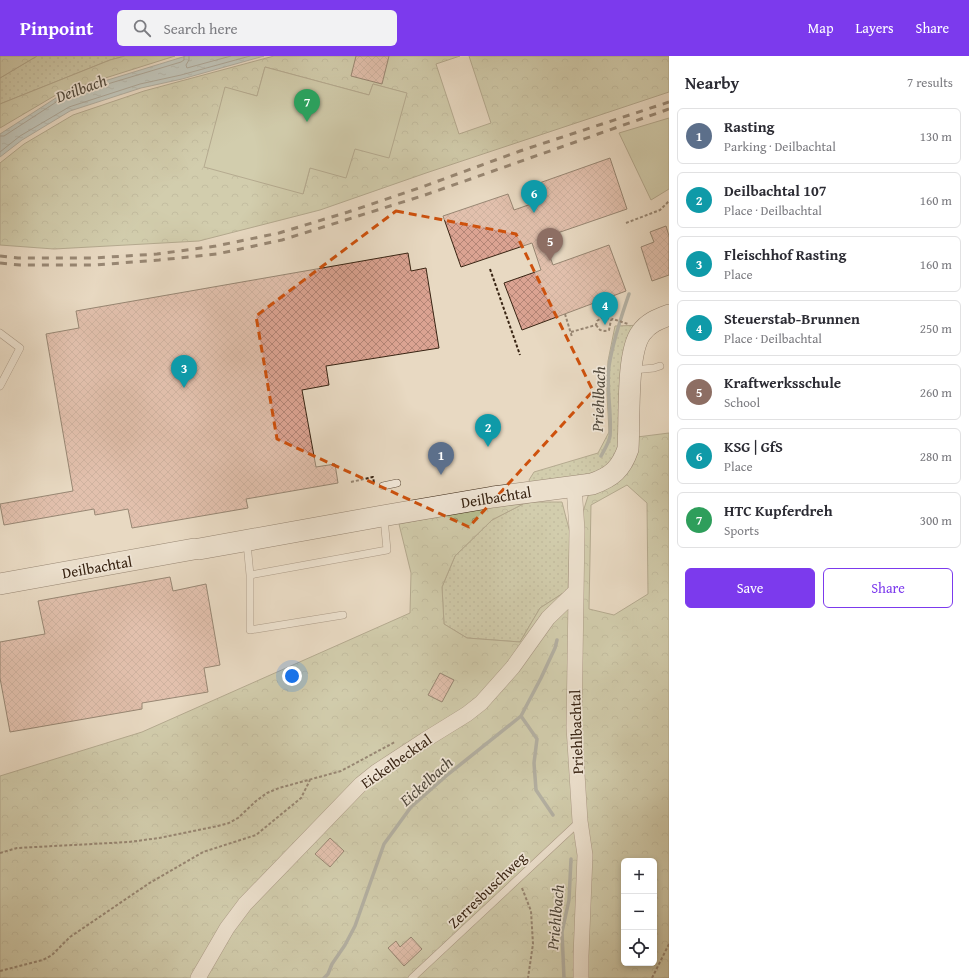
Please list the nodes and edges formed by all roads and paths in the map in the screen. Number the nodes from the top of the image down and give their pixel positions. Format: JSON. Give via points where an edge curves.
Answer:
{"nodes":[{"id":1,"x":669,"y":201,"type":"edge"},
{"id":2,"x":626,"y":223,"type":"dead end"},
{"id":3,"x":490,"y":269,"type":"dead end"},
{"id":4,"x":565,"y":314,"type":"dead end"},
{"id":5,"x":669,"y":315,"type":"edge"},
{"id":6,"x":611,"y":320,"type":"junction"},
{"id":7,"x":628,"y":324,"type":"dead end"},
{"id":8,"x":596,"y":325,"type":"junction"},
{"id":9,"x":571,"y":332,"type":"junction"},
{"id":10,"x":0,"y":333,"type":"edge"},
{"id":11,"x":572,"y":337,"type":"dead end"},
{"id":12,"x":520,"y":355,"type":"dead end"},
{"id":13,"x":660,"y":366,"type":"dead end"},
{"id":14,"x":631,"y":370,"type":"junction"},
{"id":15,"x":0,"y":386,"type":"edge"},
{"id":16,"x":351,"y":482,"type":"dead end"},
{"id":17,"x":397,"y":483,"type":"dead end"},
{"id":18,"x":375,"y":484,"type":"dead end"},
{"id":19,"x":383,"y":486,"type":"dead end"},
{"id":20,"x":574,"y":486,"type":"junction"},
{"id":21,"x":384,"y":516,"type":"junction"},
{"id":22,"x":247,"y":540,"type":"junction"},
{"id":23,"x":250,"y":575,"type":"junction"},
{"id":24,"x":0,"y":584,"type":"edge"},
{"id":25,"x":575,"y":592,"type":"junction"},
{"id":26,"x":343,"y":615,"type":"dead end"},
{"id":27,"x":400,"y":740,"type":"dead end"},
{"id":28,"x":310,"y":780,"type":"junction"},
{"id":29,"x":580,"y":821,"type":"junction"},
{"id":30,"x":0,"y":854,"type":"edge"},
{"id":31,"x":519,"y":878,"type":"junction"},
{"id":32,"x":669,"y":944,"type":"edge"},
{"id":33,"x":0,"y":971,"type":"edge"},
{"id":34,"x":198,"y":978,"type":"edge"},
{"id":35,"x":412,"y":978,"type":"edge"},
{"id":36,"x":528,"y":978,"type":"edge"},
{"id":37,"x":581,"y":978,"type":"edge"},
{"id":38,"x":652,"y":978,"type":"edge"}],
"edges":[{"from":1,"to":2,"type":"path","via":[[660,210]]},
{"from":3,"to":12,"type":"path"},
{"from":4,"to":9,"type":"path"},
{"from":5,"to":14,"type":"street","name":"Deilbachtal","via":[[655,320],[641,332],[634,350]]},
{"from":6,"to":7,"type":"path"},
{"from":6,"to":8,"type":"path","via":[[601,318]]},
{"from":6,"to":8,"type":"path","via":[[609,330],[600,330]]},
{"from":8,"to":9,"type":"path"},
{"from":9,"to":11,"type":"path"},
{"from":10,"to":15,"type":"lane","via":[[20,348]]},
{"from":13,"to":14,"type":"lane"},
{"from":14,"to":20,"type":"street","name":"Deilbachtal","via":[[629,437],[624,460],[619,468],[603,480]]},
{"from":16,"to":18,"type":"path","via":[[373,478]]},
{"from":17,"to":19,"type":"lane"},
{"from":20,"to":21,"type":"street","name":"Deilbachtal"},
{"from":20,"to":25,"type":"street","name":"Priehlbachtal","via":[[577,530]]},
{"from":21,"to":22,"type":"street","name":"Deilbachtal"},
{"from":21,"to":23,"type":"lane","via":[[386,550]]},
{"from":22,"to":23,"type":"lane"},
{"from":22,"to":24,"type":"street","name":"Deilbachtal"},
{"from":23,"to":26,"type":"lane","via":[[250,630]]},
{"from":25,"to":29,"type":"street","name":"Priehlbachtal","via":[[574,727]]},
{"from":25,"to":34,"type":"street","name":"Eickelbecktal","via":[[548,618],[513,667],[481,703],[361,784],[245,904],[227,928]]},
{"from":27,"to":28,"type":"path","via":[[341,771]]},
{"from":28,"to":30,"type":"path","via":[[267,794],[238,818],[218,826],[128,842],[17,848]]},
{"from":28,"to":33,"type":"path","via":[[301,798],[256,835],[203,852],[148,884],[70,937],[52,955],[43,960]]},
{"from":29,"to":31,"type":"lane","name":"Zerresbuschweg"},
{"from":29,"to":37,"type":"street","name":"Priehlbachtal","via":[[584,855]]},
{"from":31,"to":35,"type":"lane","name":"Zerresbuschweg"},
{"from":31,"to":36,"type":"path","via":[[531,911],[533,944]]},
{"from":32,"to":38,"type":"path"}]}
